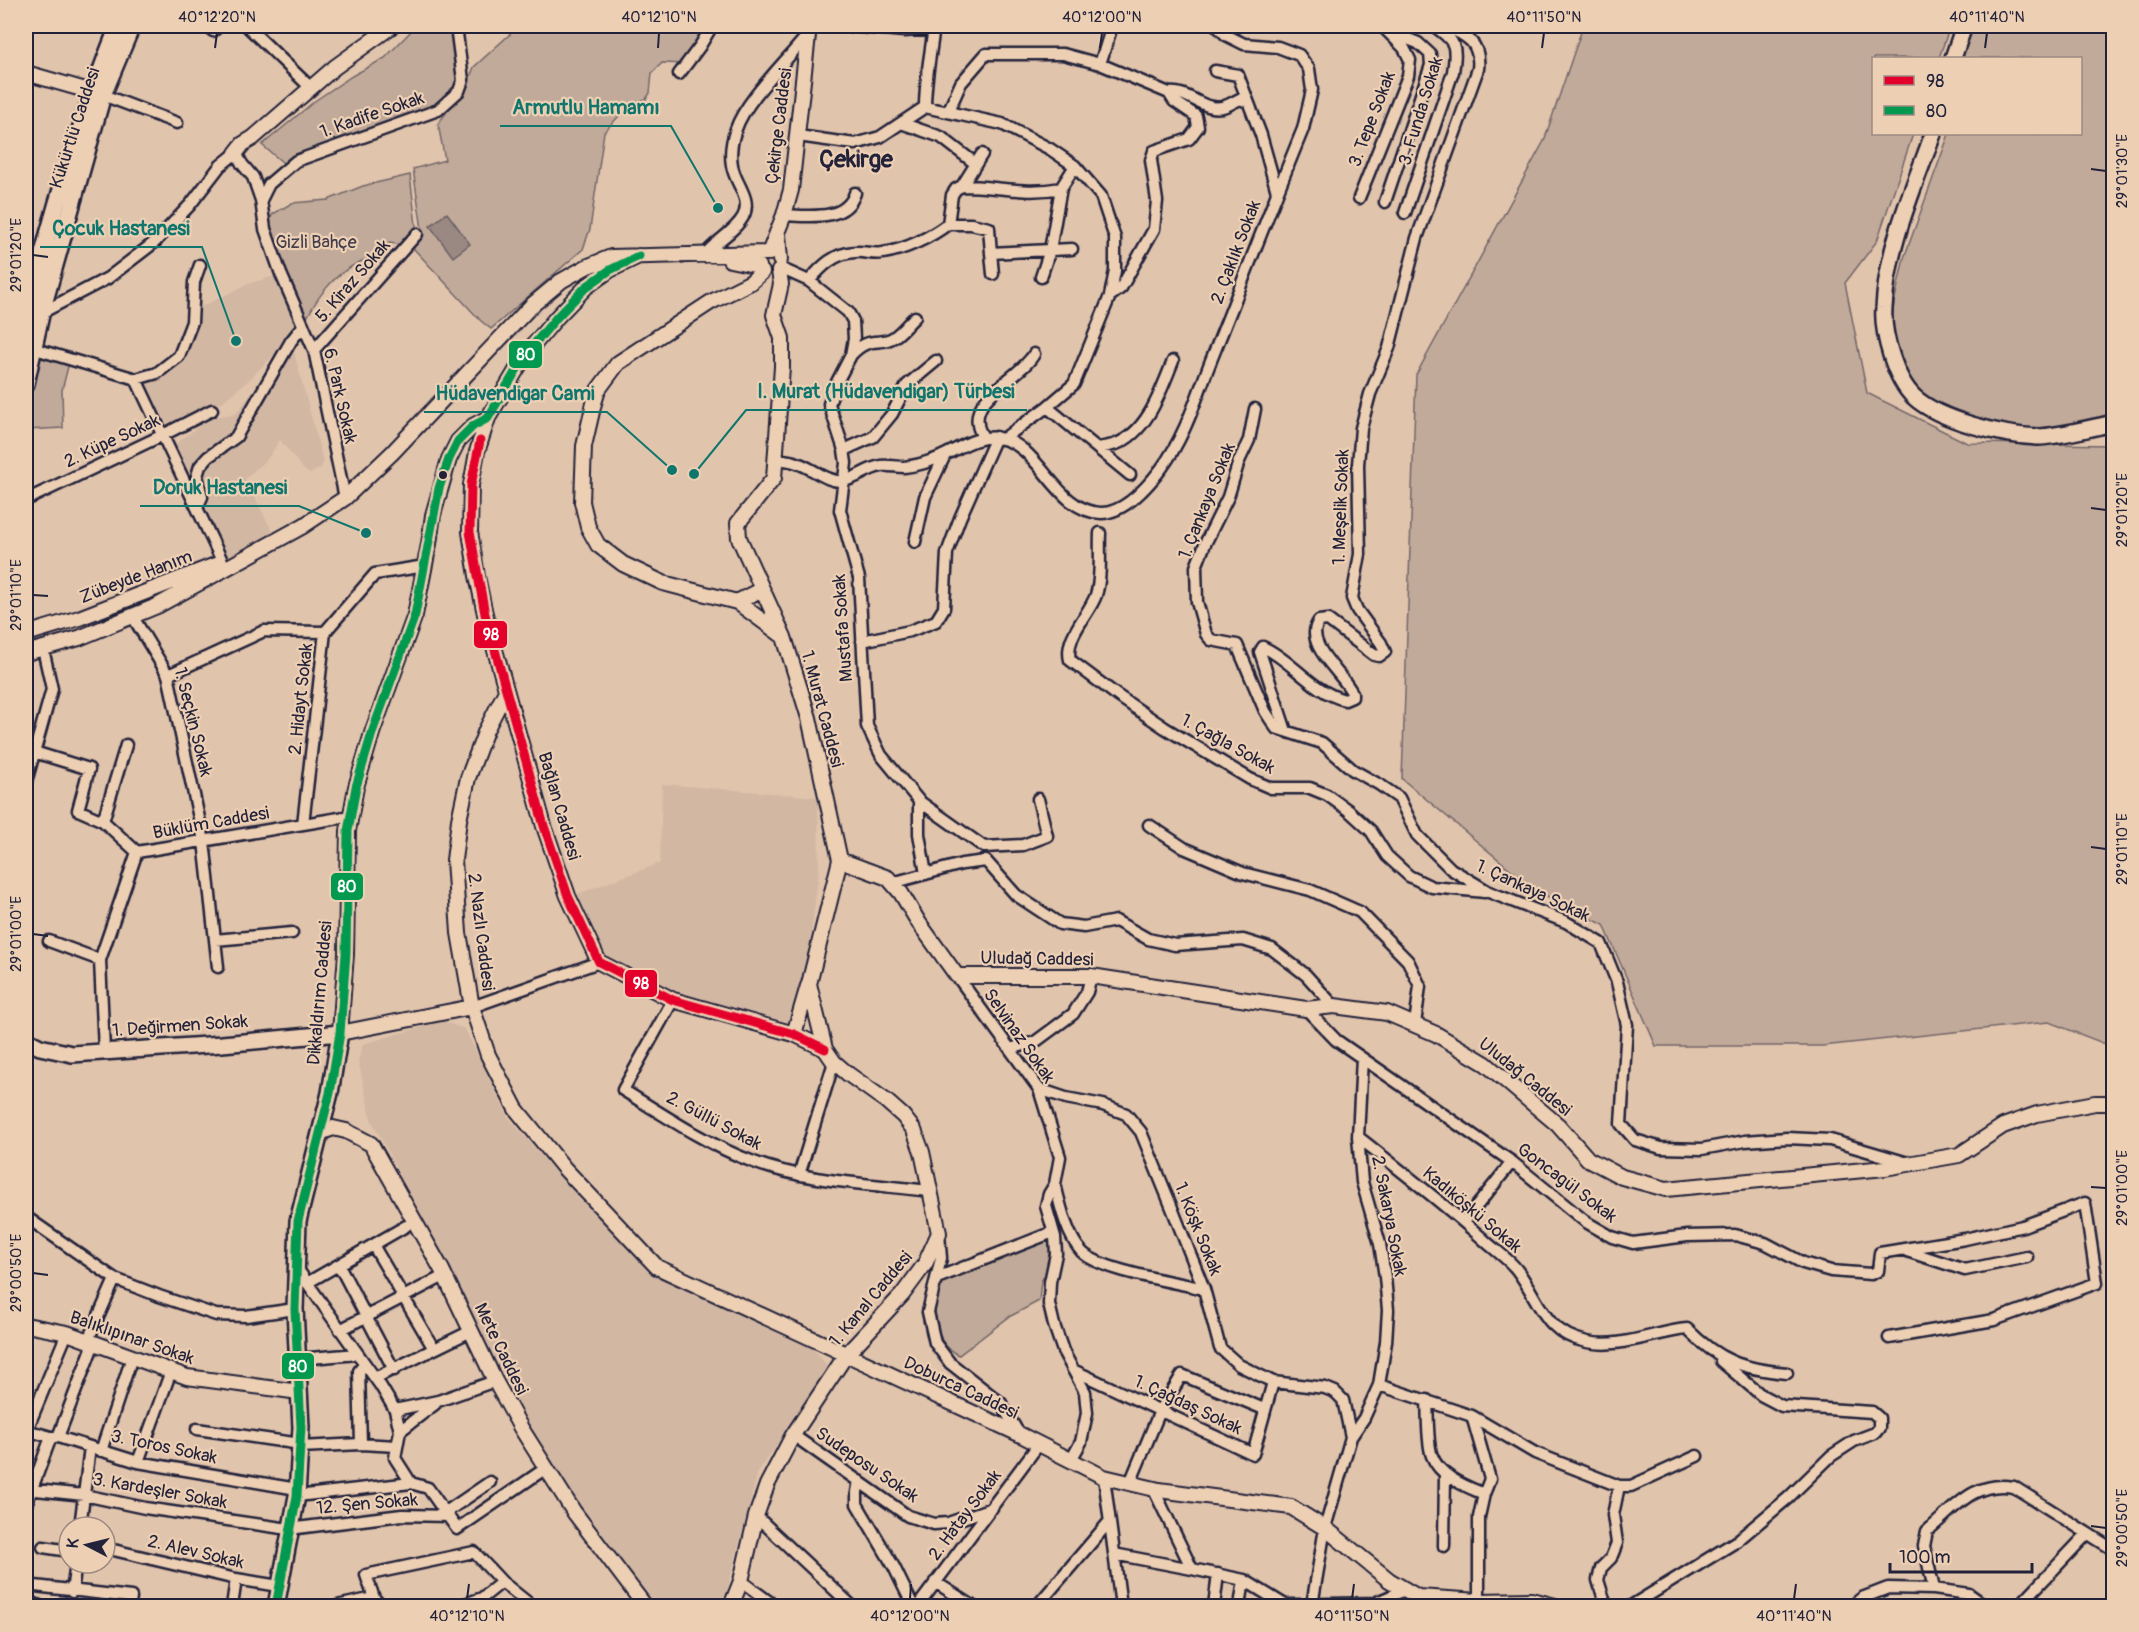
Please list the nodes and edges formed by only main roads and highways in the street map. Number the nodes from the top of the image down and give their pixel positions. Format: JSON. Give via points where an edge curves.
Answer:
{"nodes":[{"id":1,"x":118,"y":26,"type":"edge"},
{"id":2,"x":132,"y":26,"type":"edge"},
{"id":3,"x":392,"y":26,"type":"edge"},
{"id":4,"x":1964,"y":26,"type":"edge"},
{"id":5,"x":811,"y":28,"type":"edge"},
{"id":6,"x":1953,"y":57,"type":"edge"},
{"id":7,"x":26,"y":73,"type":"edge"},
{"id":8,"x":97,"y":94,"type":"junction"},
{"id":9,"x":1933,"y":135,"type":"edge"},
{"id":10,"x":236,"y":153,"type":"road end"},
{"id":11,"x":639,"y":256,"type":"junction"},
{"id":12,"x":704,"y":256,"type":"junction"},
{"id":13,"x":775,"y":261,"type":"junction"},
{"id":14,"x":760,"y":269,"type":"junction"},
{"id":15,"x":36,"y":284,"type":"edge"},
{"id":16,"x":31,"y":316,"type":"edge"},
{"id":17,"x":26,"y":384,"type":"edge"},
{"id":18,"x":488,"y":418,"type":"junction"},
{"id":19,"x":2114,"y":423,"type":"edge"},
{"id":20,"x":259,"y":549,"type":"junction"},
{"id":21,"x":762,"y":589,"type":"junction"},
{"id":22,"x":736,"y":602,"type":"junction"},
{"id":23,"x":26,"y":634,"type":"edge"},
{"id":24,"x":784,"y":637,"type":"junction"},
{"id":25,"x":26,"y":653,"type":"edge"},
{"id":26,"x":506,"y":691,"type":"junction"},
{"id":27,"x":840,"y":860,"type":"junction"},
{"id":28,"x":808,"y":984,"type":"junction"},
{"id":29,"x":472,"y":1007,"type":"junction"},
{"id":30,"x":340,"y":1033,"type":"junction"},
{"id":31,"x":794,"y":1034,"type":"junction"},
{"id":32,"x":26,"y":1040,"type":"edge"},
{"id":33,"x":825,"y":1049,"type":"junction"},
{"id":34,"x":2114,"y":1103,"type":"edge"},
{"id":35,"x":320,"y":1133,"type":"junction"},
{"id":36,"x":26,"y":1325,"type":"edge"},
{"id":37,"x":846,"y":1354,"type":"junction"},
{"id":38,"x":299,"y":1392,"type":"junction"},
{"id":39,"x":1450,"y":1603,"type":"edge"},
{"id":40,"x":276,"y":1606,"type":"edge"},
{"id":41,"x":645,"y":1606,"type":"edge"},
{"id":42,"x":731,"y":1606,"type":"edge"},
{"id":43,"x":1555,"y":1606,"type":"edge"}],
"edges":[{"from":1,"to":8,"type":"main road","name":"Kükürtlü Caddesi"},
{"from":2,"to":8,"type":"main road","name":"Kükürtlü Caddesi"},
{"from":3,"to":10,"type":"main road","via":[[335,67]]},
{"from":4,"to":6,"type":"main road"},
{"from":5,"to":13,"type":"main road","name":"Çekirge Caddesi","via":[[791,190],[778,229]]},
{"from":7,"to":8,"type":"main road"},
{"from":8,"to":15,"type":"main road","name":"Kükürtlü Caddesi"},
{"from":9,"to":19,"type":"main road","via":[[1888,270],[1883,310],[1888,346],[1899,374],[1914,396],[1948,418],[2002,433],[2039,437]]},
{"from":11,"to":12,"type":"main road"},
{"from":11,"to":18,"type":"main road","name":"Dikkaldırım Caddesi","via":[[586,287],[557,317],[526,354]]},
{"from":11,"to":20,"type":"main road","via":[[611,257],[561,281],[531,306],[345,498]]},
{"from":12,"to":13,"type":"main road"},
{"from":12,"to":14,"type":"main road"},
{"from":13,"to":14,"type":"main road","via":[[769,275]]},
{"from":13,"to":14,"type":"main road","via":[[760,258]]},
{"from":13,"to":21,"type":"main road","via":[[781,284],[774,315],[782,338],[782,367],[774,478],[738,523],[739,538]]},
{"from":14,"to":22,"type":"main road","name":"1. Murat Caddesi","via":[[751,282],[711,302],[618,363],[598,390],[584,446],[582,502],[588,527],[598,545],[623,564],[663,583]]},
{"from":15,"to":16,"type":"main road","name":"Kükürtlü Caddesi"},
{"from":16,"to":17,"type":"main road","name":"Kükürtlü Caddesi","via":[[32,348]]},
{"from":18,"to":26,"type":"main road","name":"Bağlan Caddesi","via":[[471,485],[471,532],[485,614]]},
{"from":18,"to":30,"type":"main road","name":"Dikkaldırım Caddesi","via":[[458,441],[449,459],[433,515],[415,615],[356,787],[348,831]]},
{"from":20,"to":23,"type":"main road","name":"Zübeyde Hanım","via":[[80,618]]},
{"from":20,"to":25,"type":"main road","via":[[133,617]]},
{"from":21,"to":22,"type":"main road"},
{"from":21,"to":24,"type":"main road"},
{"from":22,"to":24,"type":"main road","name":"1. Murat Caddesi"},
{"from":24,"to":27,"type":"main road","name":"1. Murat Caddesi","via":[[809,718]]},
{"from":26,"to":29,"type":"main road","name":"2. Nazlı Caddesi","via":[[468,778],[454,860],[459,933]]},
{"from":26,"to":31,"type":"main road","name":"Bağlan Caddesi","via":[[544,826],[568,896],[598,962],[673,1000]]},
{"from":27,"to":28,"type":"main road"},
{"from":27,"to":34,"type":"main road","name":"Uludağ Caddesi","via":[[888,878],[957,976],[1091,976],[1306,1009],[1334,1006],[1387,1014],[1436,1034],[1486,1064],[1558,1125],[1588,1159],[1622,1177],[1666,1189],[1885,1168],[1959,1155],[2003,1126],[2037,1114]]},
{"from":28,"to":31,"type":"main road"},
{"from":28,"to":33,"type":"main road"},
{"from":29,"to":30,"type":"main road"},
{"from":29,"to":37,"type":"main road","name":"Doburca Caddesi","via":[[488,1055],[516,1109],[657,1267]]},
{"from":30,"to":32,"type":"main road","name":"1. Değirmen Sokak","via":[[72,1054]]},
{"from":30,"to":35,"type":"main road","name":"Dikkaldırım Caddesi"},
{"from":31,"to":33,"type":"main road"},
{"from":33,"to":37,"type":"main road","name":"1. Kanal Caddesi","via":[[834,1062],[886,1101],[914,1130],[939,1233],[925,1264],[902,1295]]},
{"from":35,"to":38,"type":"main road","name":"Dikkaldırım Caddesi","via":[[298,1221],[295,1309]]},
{"from":35,"to":41,"type":"main road","name":"Mete Caddesi","via":[[333,1128],[371,1144],[442,1270],[520,1428],[574,1512]]},
{"from":36,"to":38,"type":"main road","name":"Balıklıpınar Sokak","via":[[67,1333],[187,1377]]},
{"from":37,"to":39,"type":"main road","name":"Doburca Caddesi","via":[[1104,1477],[1153,1488],[1291,1507],[1418,1598]]},
{"from":37,"to":42,"type":"main road","name":"1. Kanal Caddesi","via":[[793,1435],[767,1485]]},
{"from":38,"to":40,"type":"main road","name":"Dikkaldırım Caddesi","via":[[297,1492]]},
{"from":39,"to":43,"type":"main road","name":"Doburca Caddesi","via":[[1532,1600]]}]}
